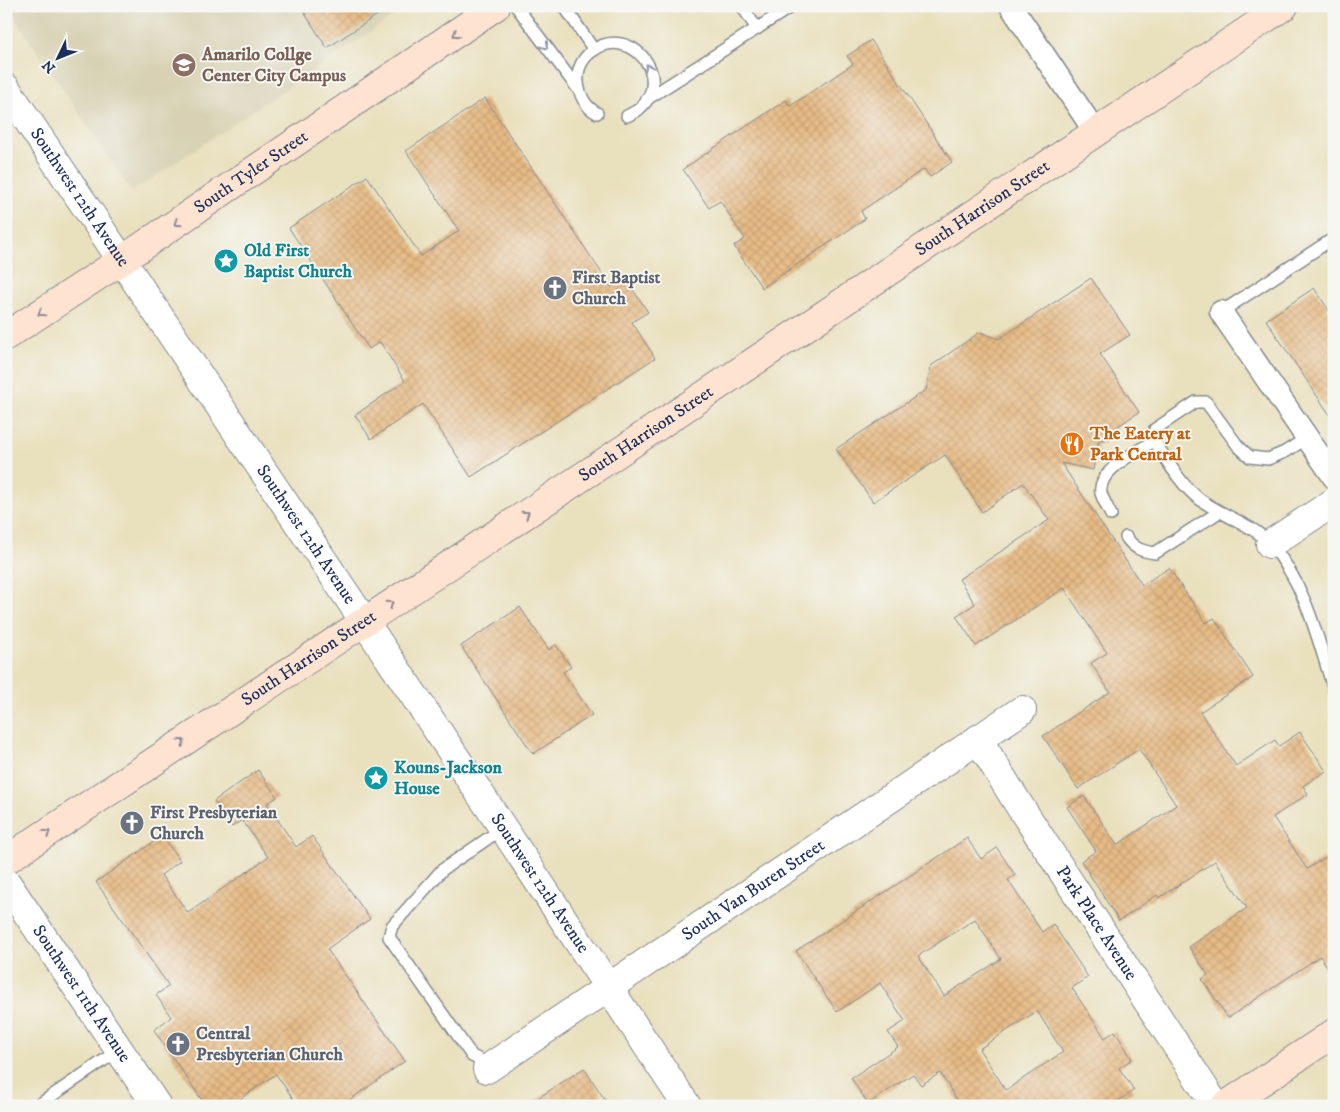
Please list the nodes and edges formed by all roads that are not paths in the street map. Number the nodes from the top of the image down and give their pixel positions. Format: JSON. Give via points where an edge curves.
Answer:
{"nodes":[{"id":1,"x":496,"y":6,"type":"edge"},
{"id":2,"x":516,"y":6,"type":"edge"},
{"id":3,"x":564,"y":6,"type":"edge"},
{"id":4,"x":742,"y":6,"type":"edge"},
{"id":5,"x":792,"y":6,"type":"edge"},
{"id":6,"x":1011,"y":6,"type":"edge"},
{"id":7,"x":1284,"y":6,"type":"edge"},
{"id":8,"x":757,"y":29,"type":"junction"},
{"id":9,"x":594,"y":50,"type":"junction"},
{"id":10,"x":6,"y":88,"type":"edge"},
{"id":11,"x":578,"y":90,"type":"junction"},
{"id":12,"x":647,"y":99,"type":"junction"},
{"id":13,"x":597,"y":113,"type":"dead end"},
{"id":14,"x":627,"y":116,"type":"dead end"},
{"id":15,"x":1096,"y":133,"type":"junction"},
{"id":16,"x":1334,"y":238,"type":"edge"},
{"id":17,"x":122,"y":260,"type":"junction"},
{"id":18,"x":1221,"y":312,"type":"joint"},
{"id":19,"x":6,"y":336,"type":"edge"},
{"id":20,"x":1307,"y":438,"type":"junction"},
{"id":21,"x":1154,"y":441,"type":"junction"},
{"id":22,"x":1334,"y":477,"type":"edge"},
{"id":23,"x":1334,"y":502,"type":"edge"},
{"id":24,"x":1219,"y":512,"type":"junction"},
{"id":25,"x":1110,"y":515,"type":"dead end"},
{"id":26,"x":1126,"y":538,"type":"dead end"},
{"id":27,"x":1270,"y":544,"type":"junction"},
{"id":28,"x":363,"y":622,"type":"junction"},
{"id":29,"x":1334,"y":690,"type":"edge"},
{"id":30,"x":1022,"y":710,"type":"dead end"},
{"id":31,"x":978,"y":740,"type":"junction"},
{"id":32,"x":503,"y":828,"type":"junction"},
{"id":33,"x":6,"y":860,"type":"edge"},
{"id":34,"x":6,"y":882,"type":"edge"},
{"id":35,"x":608,"y":987,"type":"junction"},
{"id":36,"x":1334,"y":1033,"type":"edge"},
{"id":37,"x":119,"y":1050,"type":"junction"},
{"id":38,"x":489,"y":1068,"type":"joint"},
{"id":39,"x":37,"y":1106,"type":"edge"},
{"id":40,"x":157,"y":1106,"type":"edge"},
{"id":41,"x":687,"y":1106,"type":"edge"},
{"id":42,"x":1216,"y":1106,"type":"edge"},
{"id":43,"x":1225,"y":1106,"type":"edge"}],
"edges":[{"from":1,"to":17,"type":"main road","name":"South Tyler Street","one_way":true},
{"from":2,"to":11,"type":"lane","one_way":true},
{"from":3,"to":9,"type":"lane"},
{"from":4,"to":8,"type":"lane"},
{"from":5,"to":8,"type":"lane"},
{"from":6,"to":15,"type":"street"},
{"from":7,"to":15,"type":"main road","name":"South Harrison Street"},
{"from":8,"to":12,"type":"lane"},
{"from":9,"to":11,"type":"lane","via":[[580,65]]},
{"from":12,"to":9,"type":"lane","one_way":true,"via":[[652,88],[652,76],[642,54],[620,44],[608,44]]},
{"from":10,"to":17,"type":"street","name":"Southwest 12th Avenue"},
{"from":11,"to":13,"type":"lane"},
{"from":12,"to":14,"type":"lane","via":[[640,109]]},
{"from":28,"to":15,"type":"main road","name":"South Harrison Street","one_way":true},
{"from":16,"to":18,"type":"lane"},
{"from":17,"to":19,"type":"main road","name":"South Tyler Street","one_way":true},
{"from":17,"to":28,"type":"street","name":"Southwest 12th Avenue"},
{"from":18,"to":20,"type":"street"},
{"from":20,"to":21,"type":"lane","via":[[1268,459],[1250,457],[1206,402],[1196,402],[1156,429]]},
{"from":20,"to":22,"type":"street"},
{"from":21,"to":24,"type":"lane","via":[[1196,497]]},
{"from":21,"to":25,"type":"lane","via":[[1111,469],[1104,478],[1101,492]]},
{"from":23,"to":27,"type":"street"},
{"from":24,"to":26,"type":"lane","via":[[1155,553],[1142,552]]},
{"from":24,"to":27,"type":"lane","via":[[1255,530]]},
{"from":27,"to":29,"type":"lane","via":[[1284,561],[1302,596]]},
{"from":28,"to":32,"type":"street","name":"Southwest 12th Avenue"},
{"from":33,"to":28,"type":"main road","name":"South Harrison Street","one_way":true},
{"from":30,"to":31,"type":"street","name":"South Van Buren Street"},
{"from":31,"to":35,"type":"street","name":"South Van Buren Street"},
{"from":31,"to":42,"type":"street","name":"Park Place Avenue"},
{"from":32,"to":35,"type":"street","name":"Southwest 12th Avenue"},
{"from":32,"to":38,"type":"lane","via":[[442,870],[392,926],[389,937],[472,1056]]},
{"from":34,"to":37,"type":"street","name":"Southwest 11th Avenue"},
{"from":35,"to":38,"type":"street","name":"South Van Buren Street"},
{"from":35,"to":41,"type":"street","name":"Southwest 12th Avenue"},
{"from":36,"to":43,"type":"main road"},
{"from":37,"to":39,"type":"lane"},
{"from":37,"to":40,"type":"street","name":"Southwest 11th Avenue"}]}
